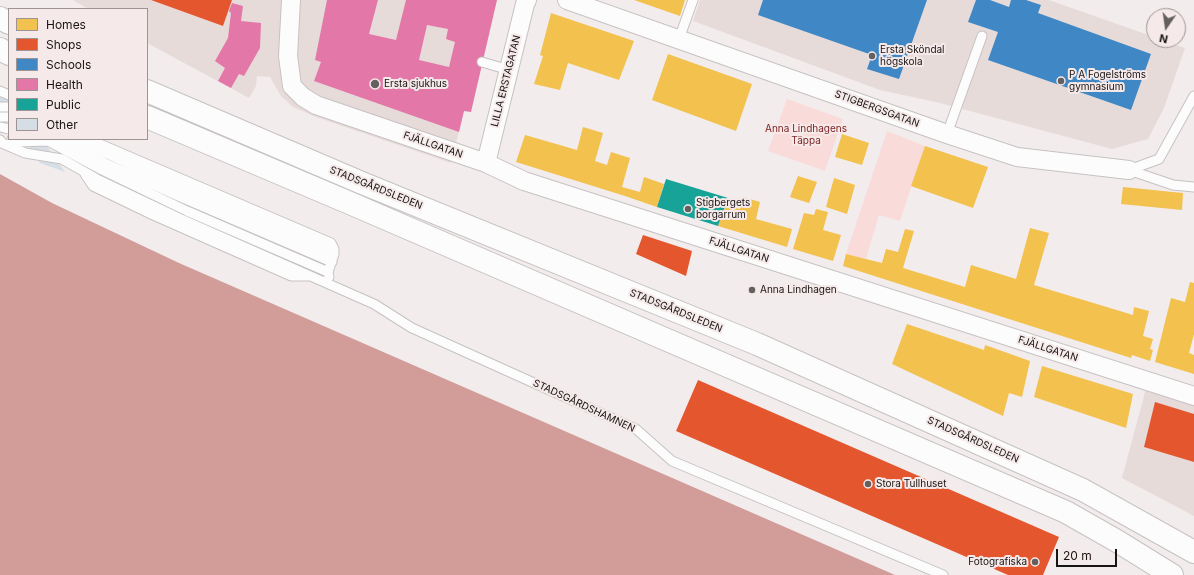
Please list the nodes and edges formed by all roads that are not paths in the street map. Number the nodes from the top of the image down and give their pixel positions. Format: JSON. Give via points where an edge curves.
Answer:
{"nodes":[{"id":1,"x":292,"y":0,"type":"edge"},
{"id":2,"x":527,"y":0,"type":"edge"},
{"id":3,"x":567,"y":0,"type":"edge"},
{"id":4,"x":693,"y":0,"type":"edge"},
{"id":5,"x":982,"y":36,"type":"dead end"},
{"id":6,"x":679,"y":39,"type":"junction"},
{"id":7,"x":482,"y":62,"type":"dead end"},
{"id":8,"x":509,"y":70,"type":"junction"},
{"id":9,"x":148,"y":91,"type":"edge"},
{"id":10,"x":1194,"y":96,"type":"edge"},
{"id":11,"x":148,"y":117,"type":"edge"},
{"id":12,"x":947,"y":134,"type":"junction"},
{"id":13,"x":0,"y":140,"type":"edge"},
{"id":14,"x":14,"y":140,"type":"edge"},
{"id":15,"x":62,"y":140,"type":"edge"},
{"id":16,"x":78,"y":140,"type":"edge"},
{"id":17,"x":90,"y":140,"type":"edge"},
{"id":18,"x":486,"y":163,"type":"junction"},
{"id":19,"x":1129,"y":170,"type":"junction"},
{"id":20,"x":1194,"y":187,"type":"edge"},
{"id":21,"x":333,"y":258,"type":"junction"},
{"id":22,"x":328,"y":272,"type":"junction"},
{"id":23,"x":335,"y":287,"type":"junction"},
{"id":24,"x":1194,"y":396,"type":"edge"},
{"id":25,"x":1194,"y":552,"type":"edge"},
{"id":26,"x":943,"y":575,"type":"edge"},
{"id":27,"x":1172,"y":575,"type":"edge"}],
"edges":[{"from":1,"to":18,"type":"street","name":"FJÄLLGATAN","via":[[288,56],[292,86],[303,97],[316,105]]},
{"from":2,"to":8,"type":"street","name":"LILLA ERSTAGATAN"},
{"from":3,"to":6,"type":"street","name":"STIGBERGSGATAN"},
{"from":4,"to":6,"type":"lane"},
{"from":5,"to":12,"type":"lane"},
{"from":6,"to":12,"type":"street","name":"STIGBERGSGATAN"},
{"from":7,"to":8,"type":"lane"},
{"from":8,"to":18,"type":"street","name":"LILLA ERSTAGATAN"},
{"from":9,"to":25,"type":"main road","name":"STADSGÅRDSLEDEN","via":[[362,183],[765,347],[1083,490]]},
{"from":10,"to":19,"type":"lane","via":[[1159,158]]},
{"from":11,"to":27,"type":"main road","via":[[1066,512]]},
{"from":12,"to":19,"type":"street","name":"STIGBERGSGATAN","via":[[1017,157]]},
{"from":13,"to":23,"type":"lane","name":"STADSGÅRDSHAMNEN","via":[[25,153],[62,159],[179,218]]},
{"from":14,"to":22,"type":"lane","via":[[48,141],[187,211]]},
{"from":15,"to":21,"type":"lane","via":[[178,196]]},
{"from":16,"to":21,"type":"lane"},
{"from":17,"to":21,"type":"lane","via":[[331,243],[334,249]]},
{"from":18,"to":24,"type":"street","name":"FJÄLLGATAN","via":[[532,183]]},
{"from":19,"to":20,"type":"lane","name":"STIGBERGSGATAN","via":[[1172,185]]},
{"from":21,"to":22,"type":"lane"},
{"from":22,"to":23,"type":"lane"},
{"from":23,"to":26,"type":"lane","name":"STADSGÅRDSHAMNEN","via":[[374,304],[412,328],[636,429],[672,461]]}]}
